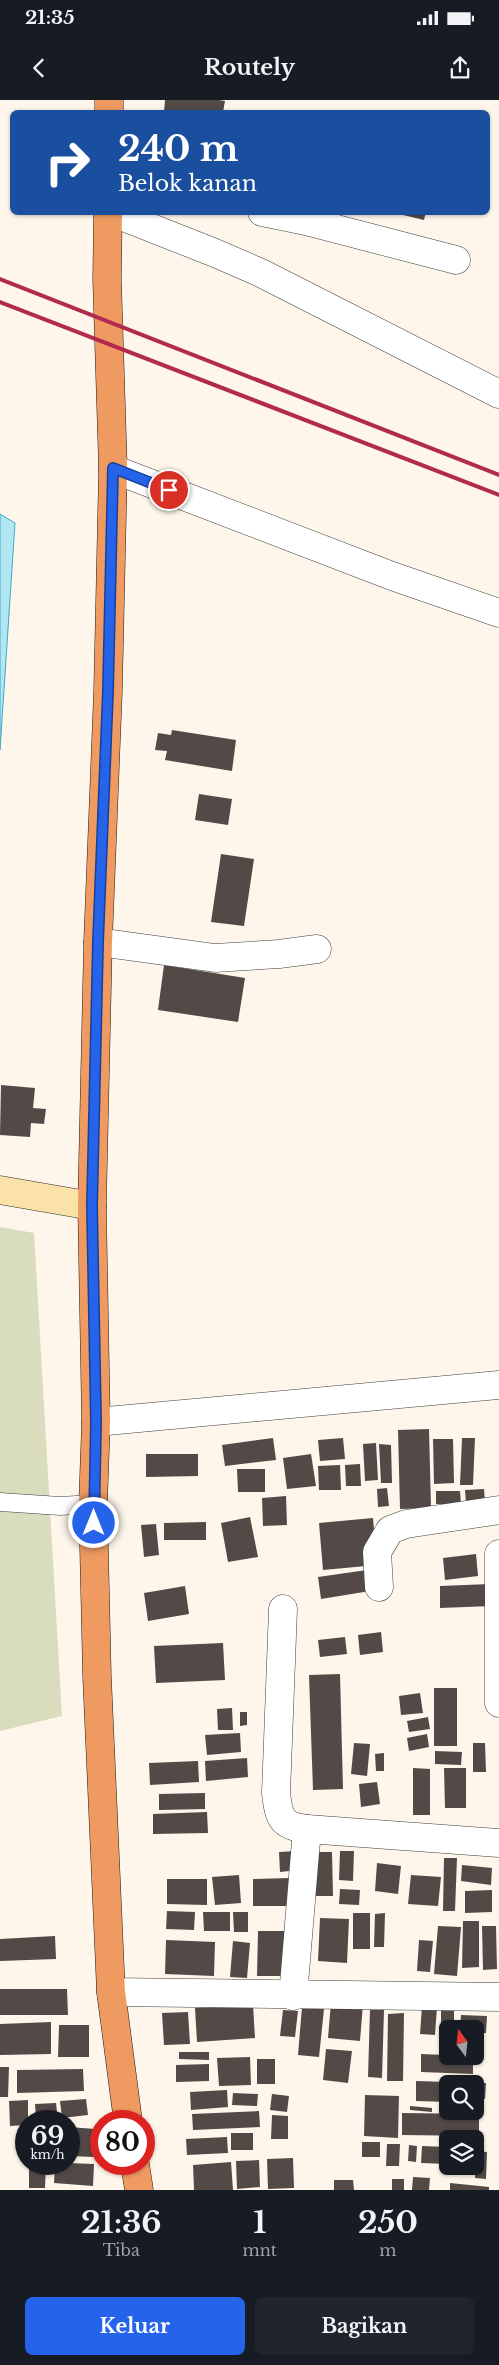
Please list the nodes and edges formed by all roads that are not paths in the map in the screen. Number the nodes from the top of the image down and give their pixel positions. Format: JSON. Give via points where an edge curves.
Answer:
{"nodes":[{"id":1,"x":110,"y":215,"type":"edge"},
{"id":2,"x":118,"y":215,"type":"edge"},
{"id":3,"x":277,"y":215,"type":"edge"},
{"id":4,"x":456,"y":260,"type":"dead end"},
{"id":5,"x":499,"y":394,"type":"edge"},
{"id":6,"x":113,"y":468,"type":"junction"},
{"id":7,"x":499,"y":614,"type":"edge"},
{"id":8,"x":98,"y":942,"type":"junction"},
{"id":9,"x":317,"y":949,"type":"dead end"},
{"id":10,"x":0,"y":1190,"type":"edge"},
{"id":11,"x":92,"y":1206,"type":"junction"},
{"id":12,"x":499,"y":1385,"type":"edge"},
{"id":13,"x":96,"y":1422,"type":"junction"},
{"id":14,"x":0,"y":1502,"type":"edge"},
{"id":15,"x":94,"y":1504,"type":"junction"},
{"id":16,"x":499,"y":1510,"type":"edge"},
{"id":17,"x":499,"y":1554,"type":"edge"},
{"id":18,"x":379,"y":1586,"type":"dead end"},
{"id":19,"x":283,"y":1609,"type":"dead end"},
{"id":20,"x":499,"y":1703,"type":"edge"},
{"id":21,"x":308,"y":1829,"type":"junction"},
{"id":22,"x":499,"y":1843,"type":"edge"},
{"id":23,"x":111,"y":1992,"type":"junction"},
{"id":24,"x":293,"y":1996,"type":"junction"},
{"id":25,"x":499,"y":1997,"type":"edge"},
{"id":26,"x":127,"y":2110,"type":"edge"},
{"id":27,"x":137,"y":2175,"type":"edge"},
{"id":28,"x":139,"y":2190,"type":"edge"}],
"edges":[{"from":1,"to":6,"type":"highway","via":[[106,279]]},
{"from":2,"to":5,"type":"street","via":[[260,273]]},
{"from":3,"to":4,"type":"street"},
{"from":6,"to":7,"type":"street"},
{"from":6,"to":8,"type":"highway"},
{"from":8,"to":9,"type":"street","via":[[215,958]]},
{"from":8,"to":11,"type":"highway"},
{"from":10,"to":11,"type":"main road"},
{"from":11,"to":13,"type":"highway"},
{"from":12,"to":13,"type":"street"},
{"from":13,"to":15,"type":"highway"},
{"from":14,"to":15,"type":"lane","via":[[60,1506]]},
{"from":15,"to":23,"type":"highway","via":[[96,1676]]},
{"from":16,"to":18,"type":"street","via":[[406,1524],[390,1530],[377,1552]]},
{"from":17,"to":20,"type":"street"},
{"from":19,"to":21,"type":"street","via":[[278,1811],[283,1821],[293,1827]]},
{"from":21,"to":22,"type":"street"},
{"from":21,"to":24,"type":"street"},
{"from":23,"to":24,"type":"street"},
{"from":23,"to":26,"type":"highway"},
{"from":24,"to":25,"type":"street"},
{"from":27,"to":28,"type":"highway"}]}
